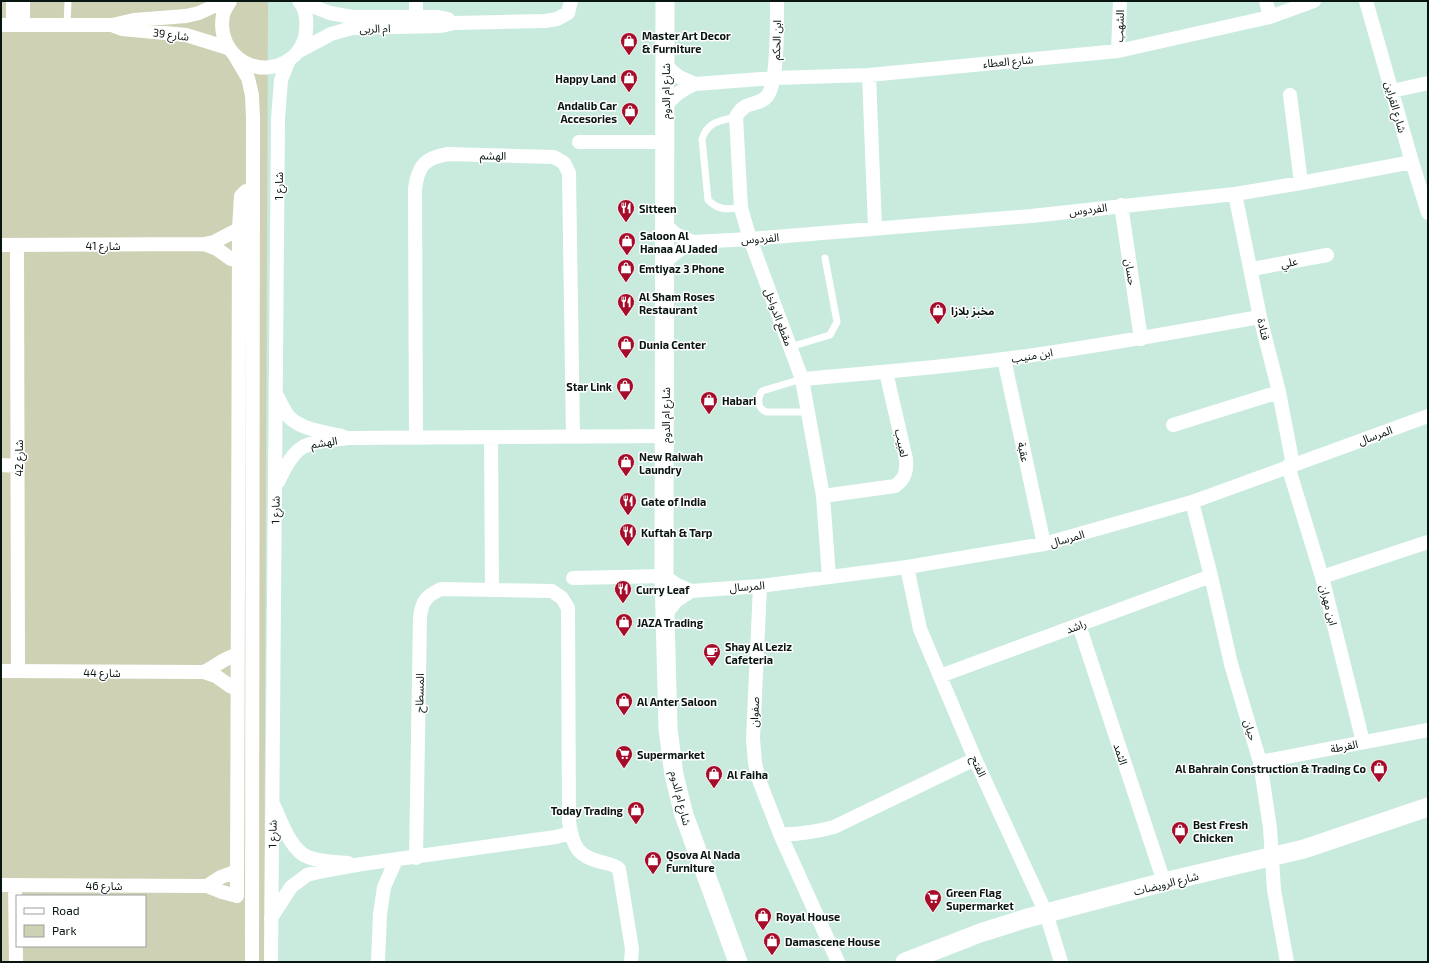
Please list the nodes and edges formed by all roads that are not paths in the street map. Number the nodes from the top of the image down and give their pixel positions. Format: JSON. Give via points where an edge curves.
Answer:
{"nodes":[{"id":1,"x":13,"y":1,"type":"edge"},
{"id":2,"x":23,"y":1,"type":"edge"},
{"id":3,"x":68,"y":1,"type":"edge"},
{"id":4,"x":225,"y":1,"type":"edge"},
{"id":5,"x":230,"y":1,"type":"edge"},
{"id":6,"x":416,"y":1,"type":"edge"},
{"id":7,"x":571,"y":1,"type":"edge"},
{"id":8,"x":665,"y":1,"type":"edge"},
{"id":9,"x":777,"y":1,"type":"edge"},
{"id":10,"x":1120,"y":1,"type":"edge"},
{"id":11,"x":1266,"y":1,"type":"edge"},
{"id":12,"x":1314,"y":1,"type":"edge"},
{"id":13,"x":1366,"y":1,"type":"edge"},
{"id":14,"x":300,"y":2,"type":"edge"},
{"id":15,"x":416,"y":17,"type":"junction"},
{"id":16,"x":1270,"y":17,"type":"junction"},
{"id":17,"x":455,"y":23,"type":"junction"},
{"id":18,"x":12,"y":25,"type":"edge"},
{"id":19,"x":67,"y":25,"type":"junction"},
{"id":20,"x":112,"y":25,"type":"junction"},
{"id":21,"x":1118,"y":51,"type":"junction"},
{"id":22,"x":232,"y":52,"type":"junction"},
{"id":23,"x":294,"y":55,"type":"junction"},
{"id":24,"x":665,"y":65,"type":"junction"},
{"id":25,"x":869,"y":75,"type":"junction"},
{"id":26,"x":774,"y":78,"type":"junction"},
{"id":27,"x":1428,"y":83,"type":"edge"},
{"id":28,"x":695,"y":84,"type":"junction"},
{"id":29,"x":1392,"y":91,"type":"junction"},
{"id":30,"x":1290,"y":95,"type":"dead end"},
{"id":31,"x":665,"y":108,"type":"junction"},
{"id":32,"x":736,"y":117,"type":"junction"},
{"id":33,"x":579,"y":142,"type":"dead end"},
{"id":34,"x":665,"y":142,"type":"junction"},
{"id":35,"x":1412,"y":162,"type":"junction"},
{"id":36,"x":1301,"y":184,"type":"junction"},
{"id":37,"x":253,"y":191,"type":"junction"},
{"id":38,"x":1235,"y":194,"type":"junction"},
{"id":39,"x":1121,"y":205,"type":"junction"},
{"id":40,"x":741,"y":208,"type":"junction"},
{"id":41,"x":1428,"y":213,"type":"edge"},
{"id":42,"x":664,"y":224,"type":"junction"},
{"id":43,"x":875,"y":228,"type":"junction"},
{"id":44,"x":239,"y":229,"type":"junction"},
{"id":45,"x":750,"y":239,"type":"junction"},
{"id":46,"x":693,"y":242,"type":"junction"},
{"id":47,"x":204,"y":244,"type":"junction"},
{"id":48,"x":1,"y":245,"type":"edge"},
{"id":49,"x":17,"y":245,"type":"junction"},
{"id":50,"x":1327,"y":255,"type":"dead end"},
{"id":51,"x":825,"y":258,"type":"dead end"},
{"id":52,"x":238,"y":260,"type":"junction"},
{"id":53,"x":664,"y":264,"type":"junction"},
{"id":54,"x":1252,"y":269,"type":"junction"},
{"id":55,"x":1260,"y":317,"type":"junction"},
{"id":56,"x":1141,"y":339,"type":"junction"},
{"id":57,"x":790,"y":347,"type":"junction"},
{"id":58,"x":1004,"y":359,"type":"junction"},
{"id":59,"x":886,"y":372,"type":"junction"},
{"id":60,"x":802,"y":379,"type":"junction"},
{"id":61,"x":1279,"y":392,"type":"junction"},
{"id":62,"x":277,"y":395,"type":"junction"},
{"id":63,"x":808,"y":412,"type":"junction"},
{"id":64,"x":1428,"y":416,"type":"edge"},
{"id":65,"x":1173,"y":425,"type":"dead end"},
{"id":66,"x":665,"y":436,"type":"junction"},
{"id":67,"x":491,"y":437,"type":"junction"},
{"id":68,"x":572,"y":437,"type":"junction"},
{"id":69,"x":348,"y":438,"type":"junction"},
{"id":70,"x":416,"y":438,"type":"junction"},
{"id":71,"x":1,"y":465,"type":"edge"},
{"id":72,"x":18,"y":466,"type":"junction"},
{"id":73,"x":1291,"y":466,"type":"junction"},
{"id":74,"x":275,"y":488,"type":"junction"},
{"id":75,"x":823,"y":496,"type":"junction"},
{"id":76,"x":1192,"y":502,"type":"junction"},
{"id":77,"x":1428,"y":542,"type":"edge"},
{"id":78,"x":1044,"y":544,"type":"junction"},
{"id":79,"x":907,"y":567,"type":"junction"},
{"id":80,"x":664,"y":576,"type":"junction"},
{"id":81,"x":829,"y":576,"type":"junction"},
{"id":82,"x":1211,"y":576,"type":"junction"},
{"id":83,"x":1322,"y":577,"type":"junction"},
{"id":84,"x":573,"y":578,"type":"dead end"},
{"id":85,"x":760,"y":586,"type":"junction"},
{"id":86,"x":492,"y":589,"type":"junction"},
{"id":87,"x":691,"y":591,"type":"junction"},
{"id":88,"x":665,"y":616,"type":"junction"},
{"id":89,"x":1079,"y":625,"type":"junction"},
{"id":90,"x":237,"y":655,"type":"junction"},
{"id":91,"x":1,"y":671,"type":"edge"},
{"id":92,"x":18,"y":671,"type":"junction"},
{"id":93,"x":204,"y":672,"type":"junction"},
{"id":94,"x":940,"y":676,"type":"junction"},
{"id":95,"x":237,"y":690,"type":"junction"},
{"id":96,"x":1428,"y":730,"type":"edge"},
{"id":97,"x":1363,"y":742,"type":"junction"},
{"id":98,"x":975,"y":759,"type":"junction"},
{"id":99,"x":1260,"y":762,"type":"junction"},
{"id":100,"x":272,"y":800,"type":"junction"},
{"id":101,"x":1428,"y":807,"type":"edge"},
{"id":102,"x":570,"y":833,"type":"junction"},
{"id":103,"x":780,"y":834,"type":"junction"},
{"id":104,"x":1272,"y":857,"type":"junction"},
{"id":105,"x":416,"y":858,"type":"junction"},
{"id":106,"x":396,"y":860,"type":"junction"},
{"id":107,"x":362,"y":864,"type":"junction"},
{"id":108,"x":237,"y":870,"type":"junction"},
{"id":109,"x":1164,"y":882,"type":"junction"},
{"id":110,"x":1,"y":885,"type":"edge"},
{"id":111,"x":15,"y":885,"type":"junction"},
{"id":112,"x":207,"y":886,"type":"junction"},
{"id":113,"x":1046,"y":913,"type":"junction"},
{"id":114,"x":271,"y":919,"type":"junction"},
{"id":115,"x":16,"y":962,"type":"edge"},
{"id":116,"x":252,"y":962,"type":"edge"},
{"id":117,"x":271,"y":962,"type":"edge"},
{"id":118,"x":378,"y":962,"type":"edge"},
{"id":119,"x":631,"y":962,"type":"edge"},
{"id":120,"x":738,"y":962,"type":"edge"},
{"id":121,"x":838,"y":962,"type":"edge"},
{"id":122,"x":905,"y":962,"type":"edge"},
{"id":123,"x":1061,"y":962,"type":"edge"},
{"id":124,"x":1287,"y":962,"type":"edge"}],
"edges":[{"from":1,"to":18,"type":"street"},
{"from":2,"to":18,"type":"street"},
{"from":3,"to":19,"type":"lane"},
{"from":4,"to":20,"type":"street","name":"شارع 39","via":[[186,16],[134,20]]},
{"from":5,"to":22,"type":"street","name":"شارع 1","via":[[223,14],[222,31]]},
{"from":6,"to":15,"type":"street"},
{"from":7,"to":17,"type":"street","name":"ام الربى","via":[[568,13],[557,19]]},
{"from":8,"to":24,"type":"street","name":"شارع ام الدوم"},
{"from":9,"to":26,"type":"street","name":"ابن الحكم"},
{"from":10,"to":21,"type":"street","name":"الشهب"},
{"from":11,"to":16,"type":"street"},
{"from":12,"to":16,"type":"street","name":"شارع العطاء"},
{"from":13,"to":29,"type":"street","name":"شارع القراين"},
{"from":14,"to":15,"type":"street","name":"ام الربى","via":[[330,13],[352,17]]},
{"from":14,"to":23,"type":"street","name":"شارع 1","via":[[307,18],[306,36]]},
{"from":15,"to":17,"type":"street","name":"ام الربى","via":[[444,18]]},
{"from":16,"to":21,"type":"street","name":"شارع العطاء"},
{"from":17,"to":23,"type":"street","name":"ام الربى","via":[[441,26],[352,28],[331,34]]},
{"from":18,"to":19,"type":"street","name":"شارع 39"},
{"from":19,"to":20,"type":"street","name":"شارع 39"},
{"from":20,"to":22,"type":"street","name":"شارع 39","via":[[122,29],[186,35]]},
{"from":21,"to":25,"type":"street","name":"شارع العطاء"},
{"from":22,"to":23,"type":"street","name":"ام الربى","via":[[247,64],[261,68],[276,66]]},
{"from":22,"to":37,"type":"street","name":"شارع 1","via":[[248,78],[252,95]]},
{"from":23,"to":62,"type":"street","name":"شارع 1","via":[[281,80],[279,97]]},
{"from":24,"to":28,"type":"street","via":[[679,77]]},
{"from":24,"to":31,"type":"street","name":"شارع ام الدوم"},
{"from":25,"to":26,"type":"street","name":"شارع العطاء"},
{"from":25,"to":43,"type":"street"},
{"from":26,"to":28,"type":"street","name":"شارع العطاء"},
{"from":26,"to":32,"type":"street","via":[[763,101],[740,109]]},
{"from":27,"to":29,"type":"street"},
{"from":28,"to":31,"type":"street","name":"شارع العطاء","via":[[674,96]]},
{"from":29,"to":35,"type":"street","name":"شارع القراين"},
{"from":30,"to":36,"type":"street"},
{"from":31,"to":34,"type":"street","name":"شارع ام الدوم"},
{"from":32,"to":40,"type":"street","name":"مقطع الدواخل"},
{"from":32,"to":40,"type":"lane","via":[[711,124],[702,139],[708,200],[721,209]]},
{"from":33,"to":34,"type":"street"},
{"from":34,"to":42,"type":"street","name":"شارع ام الدوم"},
{"from":35,"to":36,"type":"street","name":"الفردوس"},
{"from":35,"to":41,"type":"street","name":"شارع القراين"},
{"from":36,"to":38,"type":"street","name":"الفردوس"},
{"from":37,"to":44,"type":"street","via":[[246,191],[240,196]]},
{"from":37,"to":116,"type":"street","name":"شارع 1"},
{"from":38,"to":39,"type":"street","name":"الفردوس"},
{"from":38,"to":54,"type":"street","name":"قتادة"},
{"from":39,"to":43,"type":"street","name":"الفردوس","via":[[1031,216]]},
{"from":39,"to":56,"type":"street","name":"حسان"},
{"from":40,"to":45,"type":"street","name":"مقطع الدواخل"},
{"from":42,"to":46,"type":"street"},
{"from":42,"to":53,"type":"street","name":"شارع ام الدوم"},
{"from":43,"to":45,"type":"street","name":"الفردوس"},
{"from":44,"to":47,"type":"street","name":"شارع 41","via":[[214,242]]},
{"from":44,"to":52,"type":"street"},
{"from":45,"to":46,"type":"street","name":"الفردوس"},
{"from":45,"to":57,"type":"street","name":"مقطع الدواخل"},
{"from":46,"to":53,"type":"street","name":"الفردوس"},
{"from":47,"to":49,"type":"street","name":"شارع 41"},
{"from":47,"to":52,"type":"street","name":"شارع 41","via":[[231,259]]},
{"from":48,"to":49,"type":"street","name":"شارع 41"},
{"from":49,"to":72,"type":"street","name":"شارع 42"},
{"from":50,"to":54,"type":"street","name":"علي"},
{"from":51,"to":57,"type":"lane","via":[[837,322],[830,335]]},
{"from":52,"to":90,"type":"street"},
{"from":53,"to":66,"type":"street","name":"شارع ام الدوم"},
{"from":54,"to":55,"type":"street","name":"قتادة"},
{"from":55,"to":56,"type":"street","name":"ابن منيب"},
{"from":55,"to":61,"type":"street","name":"قتادة"},
{"from":56,"to":58,"type":"street","name":"ابن منيب"},
{"from":57,"to":60,"type":"street","name":"مقطع الدواخل"},
{"from":58,"to":59,"type":"street","name":"ابن منيب"},
{"from":58,"to":78,"type":"street","name":"عقبة"},
{"from":59,"to":60,"type":"street","name":"ابن منيب"},
{"from":59,"to":75,"type":"street","name":"لعبيب","via":[[906,459],[907,468],[901,482],[895,486]]},
{"from":60,"to":63,"type":"street","name":"مقطع الدواخل"},
{"from":60,"to":63,"type":"lane","via":[[762,391],[759,404],[760,408],[767,412]]},
{"from":61,"to":65,"type":"street"},
{"from":61,"to":73,"type":"street","name":"قتادة"},
{"from":62,"to":69,"type":"street","name":"الهشم","via":[[289,416],[295,421]]},
{"from":62,"to":74,"type":"street","name":"شارع 1"},
{"from":63,"to":75,"type":"street","name":"مقطع الدواخل"},
{"from":64,"to":73,"type":"street","name":"المرسال"},
{"from":66,"to":68,"type":"street","name":"الهشم"},
{"from":66,"to":80,"type":"street","name":"شارع ام الدوم"},
{"from":67,"to":68,"type":"street","name":"الهشم"},
{"from":67,"to":70,"type":"street","name":"الهشم"},
{"from":67,"to":86,"type":"street"},
{"from":68,"to":70,"type":"street","name":"الهشم","via":[[569,173],[564,163],[554,157],[448,154],[434,157],[424,164],[417,176],[415,189]]},
{"from":69,"to":70,"type":"street","name":"الهشم"},
{"from":69,"to":74,"type":"street","name":"الهشم","via":[[304,445],[288,461]]},
{"from":71,"to":72,"type":"street"},
{"from":72,"to":92,"type":"street","name":"شارع 42"},
{"from":73,"to":76,"type":"street","name":"المرسال"},
{"from":73,"to":83,"type":"street","name":"قتادة"},
{"from":74,"to":100,"type":"street","name":"شارع 1"},
{"from":75,"to":81,"type":"street","name":"مقطع الدواخل"},
{"from":76,"to":78,"type":"street","name":"المرسال"},
{"from":76,"to":82,"type":"street","name":"حيان"},
{"from":77,"to":83,"type":"street","name":"ابن مهران"},
{"from":78,"to":79,"type":"street","name":"المرسال"},
{"from":79,"to":81,"type":"street","name":"المرسال"},
{"from":79,"to":94,"type":"street","name":"الفتح","via":[[920,629]]},
{"from":80,"to":84,"type":"street"},
{"from":80,"to":87,"type":"street"},
{"from":80,"to":88,"type":"street","name":"شارع ام الدوم"},
{"from":81,"to":85,"type":"street","name":"المرسال"},
{"from":82,"to":89,"type":"street","name":"راشد"},
{"from":82,"to":99,"type":"street","name":"حيان","via":[[1231,664]]},
{"from":83,"to":97,"type":"street","name":"ابن مهران"},
{"from":85,"to":87,"type":"street","name":"المرسال"},
{"from":85,"to":103,"type":"street","name":"صفوان","via":[[753,739],[759,780]]},
{"from":86,"to":102,"type":"street","name":"المسطاح","via":[[552,591],[562,598],[568,608]]},
{"from":86,"to":105,"type":"street","name":"المسطاح","via":[[441,589],[430,595],[422,605]]},
{"from":87,"to":88,"type":"street","via":[[677,600]]},
{"from":88,"to":120,"type":"street","name":"شارع ام الدوم","via":[[668,729],[674,776],[690,834]]},
{"from":89,"to":94,"type":"street","name":"راشد"},
{"from":89,"to":109,"type":"street","name":"الثمد"},
{"from":90,"to":93,"type":"street","name":"شارع 44"},
{"from":90,"to":95,"type":"street"},
{"from":91,"to":92,"type":"street","name":"شارع 44"},
{"from":92,"to":93,"type":"street","name":"شارع 44"},
{"from":93,"to":95,"type":"street","name":"شارع 44","via":[[216,676]]},
{"from":94,"to":98,"type":"street","name":"الفتح"},
{"from":95,"to":108,"type":"street"},
{"from":96,"to":97,"type":"street","name":"القرطة"},
{"from":97,"to":99,"type":"street","name":"القرطة"},
{"from":98,"to":103,"type":"street","via":[[834,827],[811,833]]},
{"from":98,"to":113,"type":"street","name":"الفتح"},
{"from":99,"to":104,"type":"street","name":"حيان"},
{"from":100,"to":107,"type":"street","via":[[294,846],[306,857]]},
{"from":100,"to":114,"type":"street","name":"شارع 1"},
{"from":101,"to":104,"type":"street","name":"شارع الرويضات","via":[[1326,842]]},
{"from":102,"to":105,"type":"street"},
{"from":102,"to":119,"type":"street","name":"المسطاح","via":[[579,852],[587,858],[614,865],[619,869],[632,949]]},
{"from":103,"to":121,"type":"street","name":"صفوان"},
{"from":104,"to":109,"type":"street","name":"شارع الرويضات"},
{"from":104,"to":124,"type":"street","name":"حيان","via":[[1274,890]]},
{"from":105,"to":106,"type":"street"},
{"from":106,"to":107,"type":"street"},
{"from":106,"to":118,"type":"street","via":[[384,887]]},
{"from":107,"to":114,"type":"street","via":[[307,875],[290,887]]},
{"from":108,"to":112,"type":"street"},
{"from":108,"to":112,"type":"street","name":"شارع 46","via":[[237,896]]},
{"from":109,"to":113,"type":"street","name":"شارع الرويضات"},
{"from":110,"to":111,"type":"street","name":"شارع 46"},
{"from":111,"to":112,"type":"street","name":"شارع 46"},
{"from":111,"to":115,"type":"street"},
{"from":113,"to":122,"type":"street","name":"شارع الرويضات","via":[[980,933]]},
{"from":113,"to":123,"type":"street","name":"الفتح"},
{"from":114,"to":117,"type":"street","name":"شارع 1"}]}
